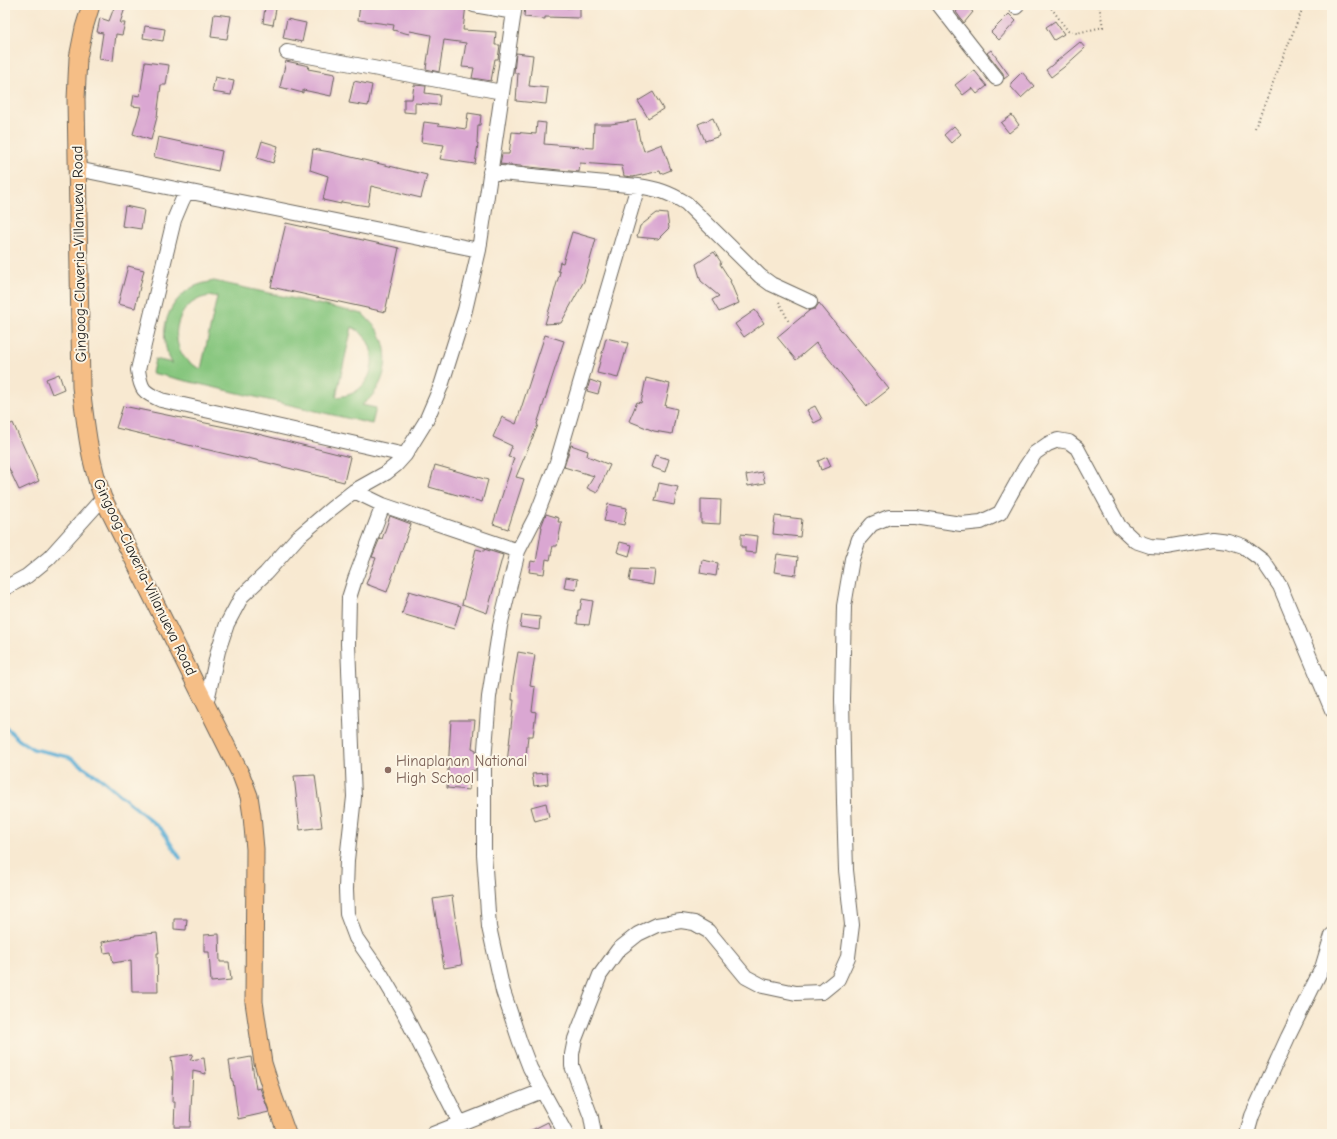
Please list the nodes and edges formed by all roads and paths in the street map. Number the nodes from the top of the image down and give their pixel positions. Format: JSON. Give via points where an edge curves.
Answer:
{"nodes":[{"id":1,"x":91,"y":5,"type":"edge"},
{"id":2,"x":474,"y":5,"type":"edge"},
{"id":3,"x":939,"y":5,"type":"edge"},
{"id":4,"x":1049,"y":5,"type":"edge"},
{"id":5,"x":1099,"y":5,"type":"edge"},
{"id":6,"x":1304,"y":5,"type":"edge"},
{"id":7,"x":514,"y":8,"type":"edge"},
{"id":8,"x":287,"y":52,"type":"dead end"},
{"id":9,"x":996,"y":78,"type":"dead end"},
{"id":10,"x":502,"y":92,"type":"junction"},
{"id":11,"x":1256,"y":128,"type":"dead end"},
{"id":12,"x":77,"y":169,"type":"junction"},
{"id":13,"x":490,"y":172,"type":"junction"},
{"id":14,"x":638,"y":186,"type":"junction"},
{"id":15,"x":187,"y":191,"type":"junction"},
{"id":16,"x":478,"y":250,"type":"junction"},
{"id":17,"x":810,"y":302,"type":"dead end"},
{"id":18,"x":405,"y":455,"type":"junction"},
{"id":19,"x":354,"y":491,"type":"junction"},
{"id":20,"x":103,"y":498,"type":"junction"},
{"id":21,"x":383,"y":505,"type":"junction"},
{"id":22,"x":518,"y":551,"type":"junction"},
{"id":23,"x":5,"y":588,"type":"edge"},
{"id":24,"x":206,"y":704,"type":"junction"},
{"id":25,"x":1332,"y":710,"type":"edge"},
{"id":26,"x":1332,"y":935,"type":"edge"},
{"id":27,"x":542,"y":1091,"type":"junction"},
{"id":28,"x":460,"y":1123,"type":"junction"},
{"id":29,"x":287,"y":1134,"type":"edge"},
{"id":30,"x":433,"y":1134,"type":"edge"},
{"id":31,"x":566,"y":1134,"type":"edge"},
{"id":32,"x":594,"y":1134,"type":"edge"},
{"id":33,"x":1247,"y":1134,"type":"edge"}],
"edges":[{"from":1,"to":12,"type":"main road","name":"Gingoog-Claveria-Villanueva Road","via":[[78,58]]},
{"from":2,"to":7,"type":"street"},
{"from":3,"to":9,"type":"street"},
{"from":4,"to":5,"type":"path","via":[[1068,31],[1078,33],[1103,27]]},
{"from":6,"to":11,"type":"path"},
{"from":7,"to":10,"type":"street"},
{"from":8,"to":10,"type":"street"},
{"from":10,"to":13,"type":"street"},
{"from":12,"to":15,"type":"street"},
{"from":12,"to":20,"type":"main road","name":"Gingoog-Claveria-Villanueva Road","via":[[81,387],[92,462]]},
{"from":13,"to":14,"type":"street"},
{"from":13,"to":16,"type":"street"},
{"from":14,"to":17,"type":"street","via":[[672,194],[686,203],[760,276],[771,284]]},
{"from":14,"to":22,"type":"street","via":[[558,462],[538,514]]},
{"from":15,"to":16,"type":"street"},
{"from":15,"to":18,"type":"street","via":[[174,220],[138,370],[140,385],[147,394],[161,400]]},
{"from":16,"to":18,"type":"street","via":[[465,310],[442,386],[426,421]]},
{"from":18,"to":19,"type":"street","via":[[386,473]]},
{"from":19,"to":21,"type":"street"},
{"from":19,"to":24,"type":"street","via":[[297,538],[242,596],[220,644]]},
{"from":20,"to":23,"type":"street","via":[[49,558],[27,576]]},
{"from":20,"to":24,"type":"main road","name":"Gingoog-Claveria-Villanueva Road"},
{"from":21,"to":22,"type":"street"},
{"from":21,"to":28,"type":"street","via":[[349,598],[348,644],[354,797],[347,860],[347,914],[356,938],[404,1013]]},
{"from":22,"to":27,"type":"street","via":[[500,626],[489,697],[484,762],[485,861],[489,927],[503,991],[530,1068]]},
{"from":24,"to":29,"type":"main road","name":"Gingoog-Claveria-Villanueva Road","via":[[249,796],[255,849],[254,1002],[263,1063]]},
{"from":25,"to":32,"type":"street","via":[[1280,586],[1262,561],[1243,546],[1228,541],[1212,539],[1166,547],[1150,546],[1135,541],[1119,526],[1077,448],[1069,442],[1058,440],[1035,453],[1000,513],[981,522],[962,524],[915,517],[889,517],[872,524],[859,539],[852,559],[844,606],[844,802],[846,870],[852,924],[848,957],[838,979],[822,992],[796,993],[763,986],[746,977],[708,932],[694,922],[681,921],[657,925],[638,934],[618,950],[600,975],[575,1039],[572,1066],[591,1117]]},
{"from":26,"to":33,"type":"street","via":[[1322,968],[1252,1116]]},
{"from":27,"to":28,"type":"street"},
{"from":27,"to":31,"type":"street"},
{"from":28,"to":30,"type":"street"}]}
